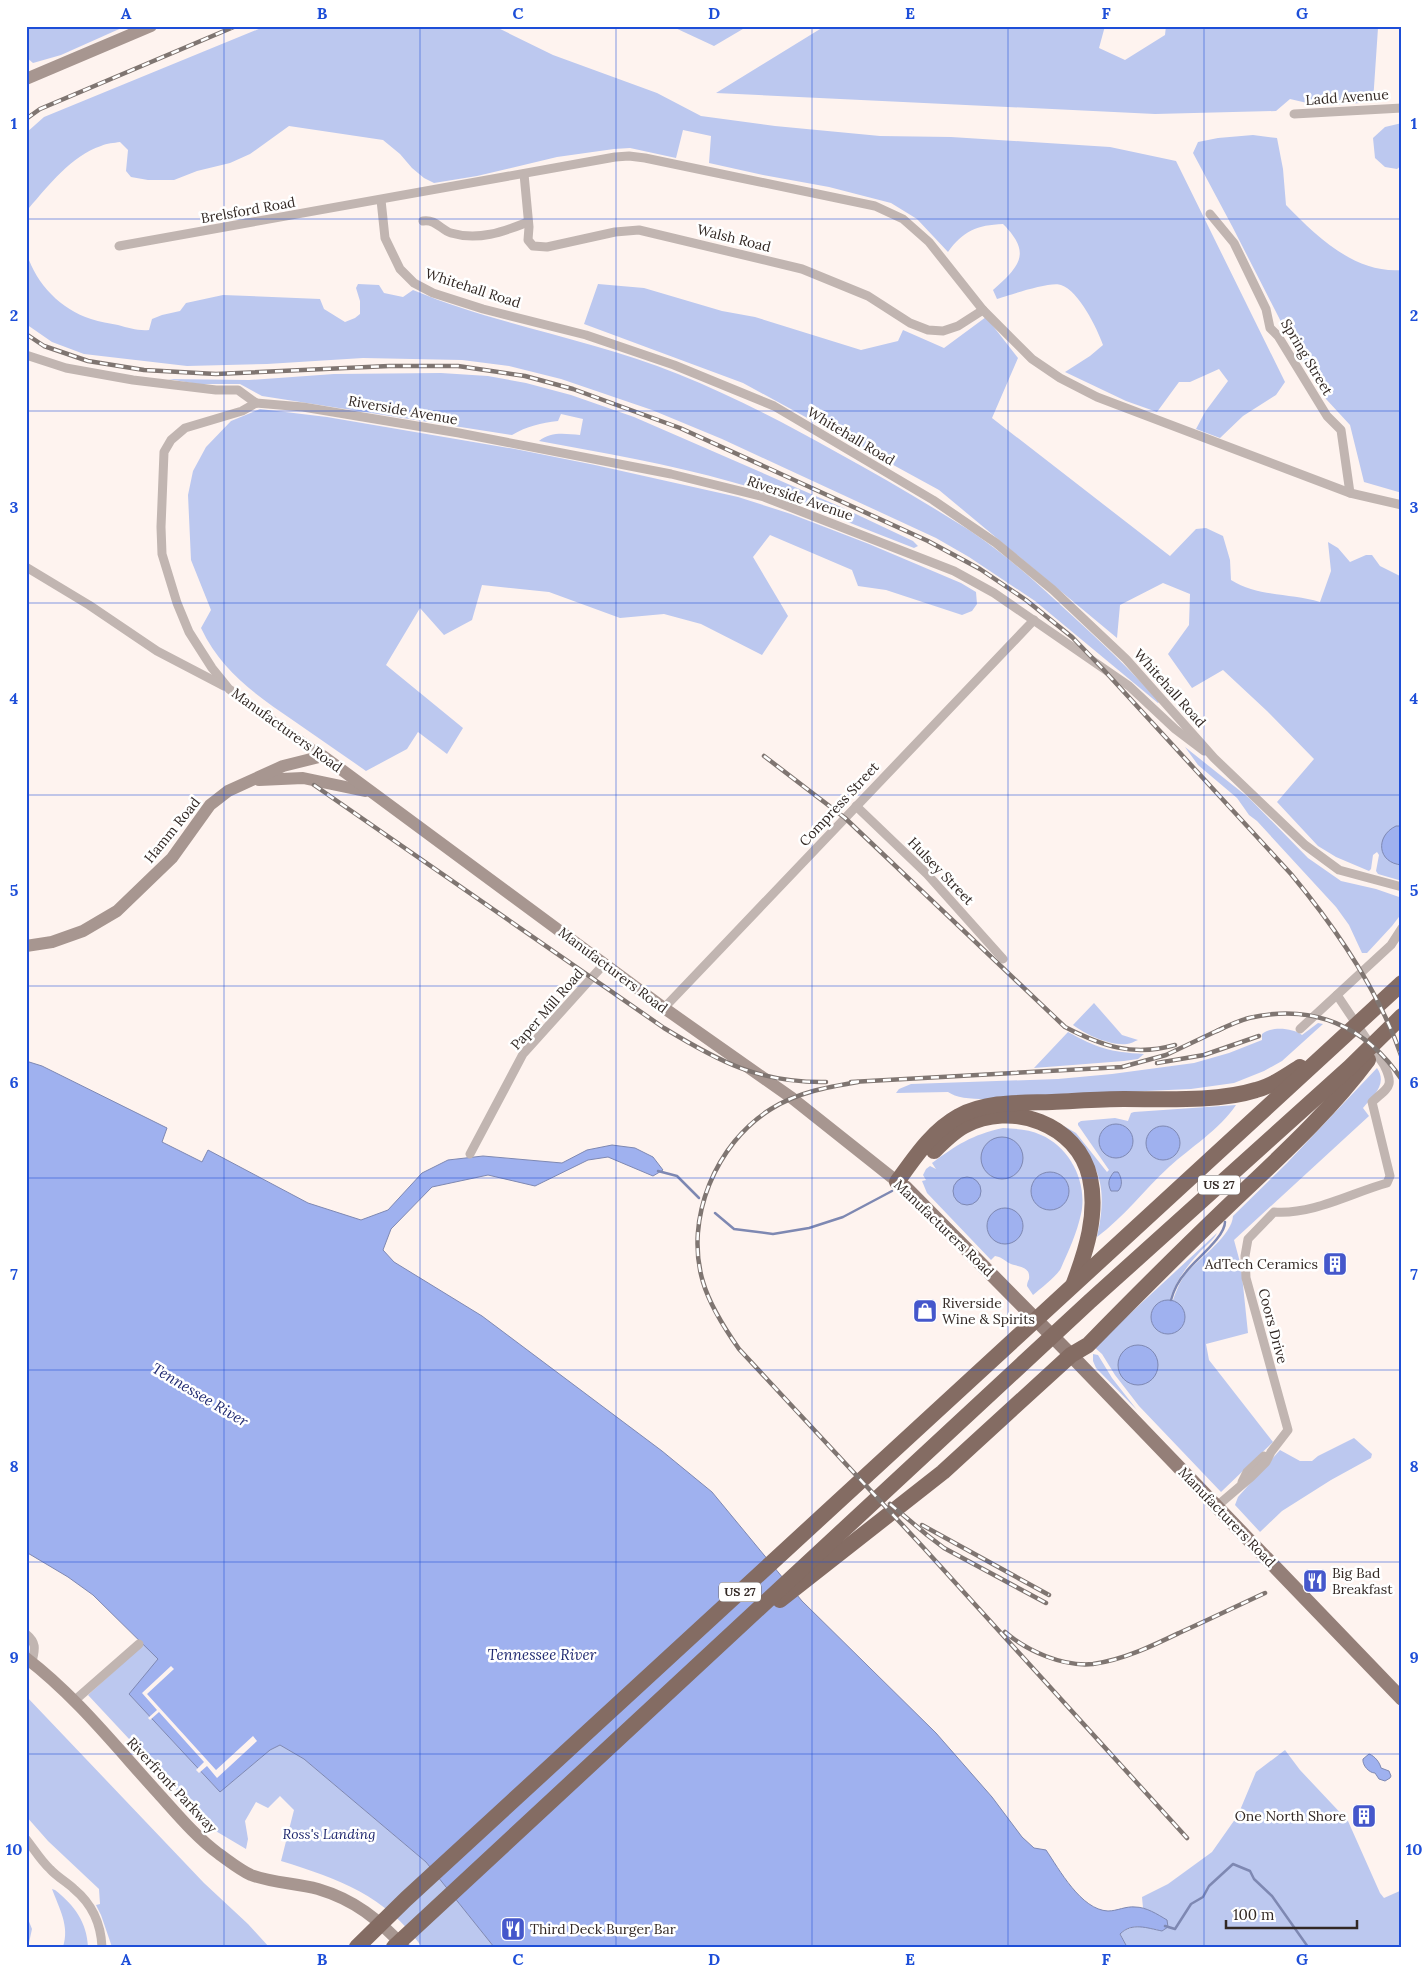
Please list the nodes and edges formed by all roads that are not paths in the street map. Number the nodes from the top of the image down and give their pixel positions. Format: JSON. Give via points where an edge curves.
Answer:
{"nodes":[{"id":1,"x":151,"y":26,"type":"edge"},
{"id":2,"x":26,"y":79,"type":"edge"},
{"id":3,"x":1402,"y":108,"type":"edge"},
{"id":4,"x":1294,"y":114,"type":"dead end"},
{"id":5,"x":524,"y":174,"type":"junction"},
{"id":6,"x":381,"y":200,"type":"junction"},
{"id":7,"x":1210,"y":214,"type":"dead end"},
{"id":8,"x":423,"y":221,"type":"dead end"},
{"id":9,"x":528,"y":222,"type":"junction"},
{"id":10,"x":119,"y":246,"type":"dead end"},
{"id":11,"x":983,"y":310,"type":"junction"},
{"id":12,"x":26,"y":355,"type":"edge"},
{"id":13,"x":256,"y":403,"type":"junction"},
{"id":14,"x":1350,"y":493,"type":"junction"},
{"id":15,"x":1402,"y":505,"type":"edge"},
{"id":16,"x":26,"y":567,"type":"edge"},
{"id":17,"x":1034,"y":620,"type":"junction"},
{"id":18,"x":229,"y":689,"type":"junction"},
{"id":19,"x":323,"y":756,"type":"junction"},
{"id":20,"x":1214,"y":758,"type":"junction"},
{"id":21,"x":247,"y":782,"type":"junction"},
{"id":22,"x":371,"y":793,"type":"junction"},
{"id":23,"x":856,"y":806,"type":"junction"},
{"id":24,"x":1402,"y":887,"type":"edge"},
{"id":25,"x":1402,"y":928,"type":"edge"},
{"id":26,"x":26,"y":946,"type":"edge"},
{"id":27,"x":1003,"y":959,"type":"dead end"},
{"id":28,"x":605,"y":963,"type":"junction"},
{"id":29,"x":1401,"y":984,"type":"edge"},
{"id":30,"x":1337,"y":994,"type":"junction"},
{"id":31,"x":664,"y":1008,"type":"junction"},
{"id":32,"x":1401,"y":1017,"type":"edge"},
{"id":33,"x":1300,"y":1029,"type":"dead end"},
{"id":34,"x":1332,"y":1048,"type":"junction"},
{"id":35,"x":1353,"y":1072,"type":"junction"},
{"id":36,"x":470,"y":1154,"type":"dead end"},
{"id":37,"x":901,"y":1184,"type":"junction"},
{"id":38,"x":1074,"y":1285,"type":"junction"},
{"id":39,"x":1071,"y":1355,"type":"junction"},
{"id":40,"x":1216,"y":1506,"type":"junction"},
{"id":41,"x":26,"y":1634,"type":"edge"},
{"id":42,"x":139,"y":1644,"type":"dead end"},
{"id":43,"x":31,"y":1662,"type":"edge"},
{"id":44,"x":695,"y":1666,"type":"junction"},
{"id":45,"x":1402,"y":1699,"type":"edge"},
{"id":46,"x":74,"y":1701,"type":"junction"},
{"id":47,"x":26,"y":1838,"type":"edge"},
{"id":48,"x":406,"y":1899,"type":"junction"},
{"id":49,"x":102,"y":1947,"type":"edge"},
{"id":50,"x":342,"y":1947,"type":"edge"},
{"id":51,"x":357,"y":1947,"type":"edge"},
{"id":52,"x":396,"y":1947,"type":"edge"},
{"id":53,"x":404,"y":1947,"type":"edge"}],
"edges":[{"from":1,"to":2,"type":"main road"},
{"from":3,"to":4,"type":"street","name":"Ladd Avenue"},
{"from":5,"to":6,"type":"street"},
{"from":5,"to":9,"type":"street","name":"Walsh Road"},
{"from":5,"to":11,"type":"street","via":[[629,156],[875,206],[903,219],[929,242]]},
{"from":6,"to":10,"type":"street","name":"Brelsford Road"},
{"from":6,"to":20,"type":"street","name":"Whitehall Road","via":[[385,238],[400,269],[414,283],[483,309],[586,335],[774,406],[933,500],[996,543],[1053,590],[1126,659]]},
{"from":7,"to":14,"type":"street","name":"Spring Street","via":[[1234,243],[1266,309],[1270,328],[1327,416],[1340,430]]},
{"from":8,"to":9,"type":"street","via":[[433,221],[450,233],[481,237]]},
{"from":9,"to":11,"type":"street","name":"Walsh Road","via":[[528,240],[533,246],[547,247],[638,230],[802,269],[868,296],[910,323],[928,330],[943,331],[958,326]]},
{"from":11,"to":14,"type":"street","via":[[1032,359],[1097,397]]},
{"from":12,"to":13,"type":"street","via":[[66,368],[133,380],[238,390]]},
{"from":13,"to":17,"type":"street","name":"Riverside Avenue","via":[[303,407],[459,433],[672,474],[764,497],[954,571]]},
{"from":13,"to":18,"type":"street","name":"Manufacturers Road","via":[[242,411],[185,428],[170,440],[164,452],[162,554],[190,632]]},
{"from":14,"to":15,"type":"street"},
{"from":16,"to":18,"type":"street","via":[[158,651]]},
{"from":17,"to":20,"type":"street","name":"Riverside Avenue","via":[[1129,686],[1188,740]]},
{"from":17,"to":23,"type":"street","name":"Compress Street"},
{"from":18,"to":19,"type":"street","name":"Manufacturers Road"},
{"from":19,"to":21,"type":"main road","name":"Hamm Road","via":[[283,766]]},
{"from":19,"to":22,"type":"main road","name":"Manufacturers Road"},
{"from":20,"to":24,"type":"street","name":"Whitehall Road","via":[[1305,845],[1339,870]]},
{"from":21,"to":22,"type":"main road","via":[[303,778]]},
{"from":21,"to":26,"type":"main road","name":"Hamm Road","via":[[210,805],[172,858],[117,911],[83,931],[52,942]]},
{"from":22,"to":28,"type":"main road","name":"Manufacturers Road"},
{"from":23,"to":27,"type":"street","name":"Hulsey Street","via":[[927,874]]},
{"from":23,"to":31,"type":"street","name":"Compress Street"},
{"from":25,"to":30,"type":"street","via":[[1391,945]]},
{"from":28,"to":31,"type":"main road","name":"Manufacturers Road"},
{"from":28,"to":36,"type":"street","name":"Paper Mill Road","via":[[523,1054]]},
{"from":29,"to":34,"type":"highway","number":"US 27"},
{"from":30,"to":33,"type":"street"},
{"from":30,"to":40,"type":"street","name":"Coors Drive","via":[[1390,1077],[1388,1087],[1372,1102],[1390,1176],[1387,1183],[1346,1198],[1287,1213],[1274,1212],[1248,1239],[1246,1278],[1288,1430],[1252,1477]]},
{"from":31,"to":37,"type":"main road","name":"Manufacturers Road","via":[[792,1098]]},
{"from":32,"to":35,"type":"highway","number":"US 27"},
{"from":34,"to":37,"type":"highway","via":[[1280,1080],[1238,1094],[980,1107],[945,1126],[925,1145]]},
{"from":34,"to":38,"type":"highway","number":"US 27"},
{"from":35,"to":39,"type":"highway","via":[[1304,1134],[1088,1345]]},
{"from":35,"to":44,"type":"highway","number":"US 27","via":[[1089,1302]]},
{"from":37,"to":38,"type":"highway","via":[[963,1126],[1004,1116],[1018,1116],[1048,1125],[1074,1147],[1090,1180],[1088,1240]]},
{"from":37,"to":39,"type":"main road","name":"Manufacturers Road"},
{"from":38,"to":48,"type":"highway","number":"US 27"},
{"from":39,"to":40,"type":"main road","name":"Manufacturers Road"},
{"from":39,"to":44,"type":"highway","via":[[943,1472]]},
{"from":40,"to":45,"type":"main road","name":"Manufacturers Road"},
{"from":41,"to":43,"type":"street","via":[[36,1647]]},
{"from":42,"to":46,"type":"street"},
{"from":43,"to":46,"type":"main road","name":"Riverfront Parkway"},
{"from":44,"to":52,"type":"highway","number":"US 27"},
{"from":46,"to":53,"type":"main road","name":"Riverfront Parkway","via":[[194,1833],[218,1854],[251,1875],[317,1889],[362,1908]]},
{"from":47,"to":49,"type":"street","via":[[49,1869],[88,1903],[97,1919]]},
{"from":48,"to":50,"type":"highway"},
{"from":48,"to":51,"type":"highway","number":"US 27"}]}
